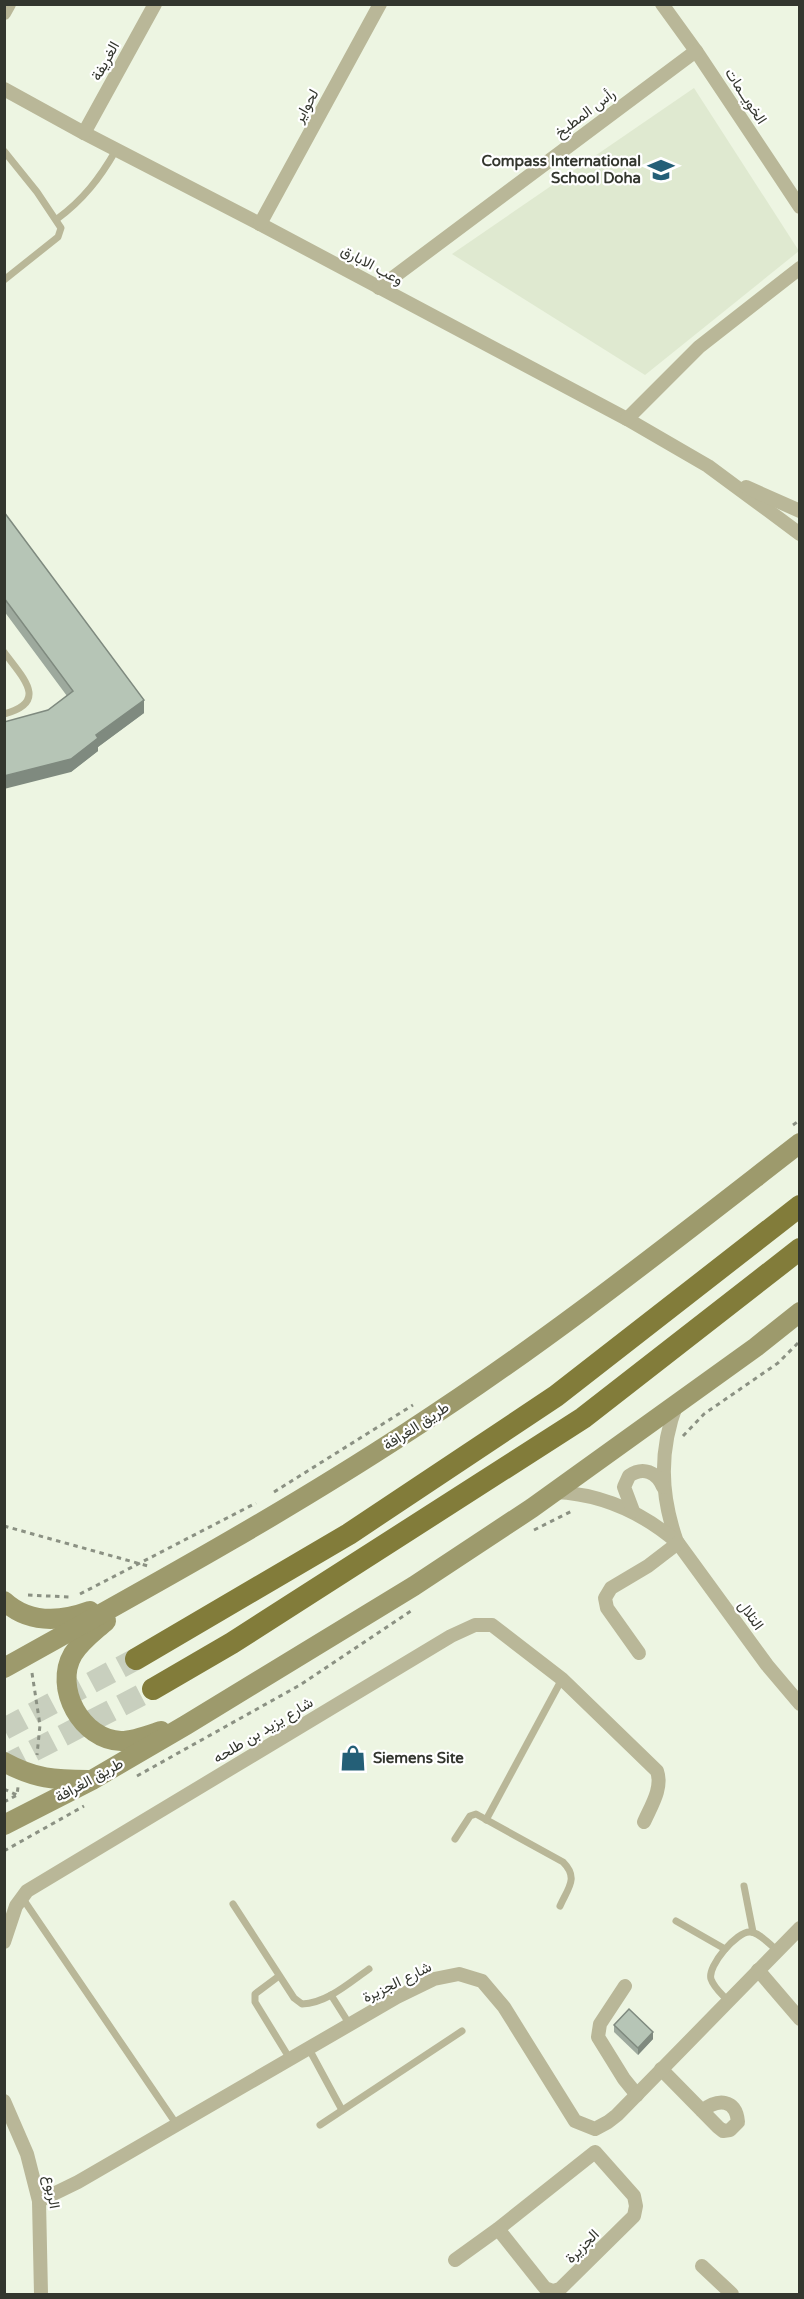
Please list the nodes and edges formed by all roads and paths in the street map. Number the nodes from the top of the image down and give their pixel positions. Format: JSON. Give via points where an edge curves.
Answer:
{"nodes":[{"id":1,"x":9,"y":4,"type":"edge"},
{"id":2,"x":155,"y":4,"type":"edge"},
{"id":3,"x":380,"y":4,"type":"edge"},
{"id":4,"x":662,"y":4,"type":"edge"},
{"id":5,"x":4,"y":14,"type":"edge"},
{"id":6,"x":696,"y":51,"type":"junction"},
{"id":7,"x":4,"y":89,"type":"edge"},
{"id":8,"x":84,"y":134,"type":"junction"},
{"id":9,"x":116,"y":150,"type":"junction"},
{"id":10,"x":4,"y":151,"type":"edge"},
{"id":11,"x":800,"y":207,"type":"edge"},
{"id":12,"x":57,"y":219,"type":"junction"},
{"id":13,"x":260,"y":224,"type":"junction"},
{"id":14,"x":800,"y":268,"type":"edge"},
{"id":15,"x":4,"y":280,"type":"edge"},
{"id":16,"x":379,"y":288,"type":"junction"},
{"id":17,"x":627,"y":419,"type":"junction"},
{"id":18,"x":720,"y":475,"type":"junction"},
{"id":19,"x":800,"y":511,"type":"edge"},
{"id":20,"x":800,"y":534,"type":"edge"},
{"id":21,"x":4,"y":652,"type":"edge"},
{"id":22,"x":4,"y":714,"type":"edge"},
{"id":23,"x":800,"y":1120,"type":"edge"},
{"id":24,"x":795,"y":1135,"type":"edge"},
{"id":25,"x":800,"y":1206,"type":"edge"},
{"id":26,"x":800,"y":1249,"type":"edge"},
{"id":27,"x":800,"y":1312,"type":"edge"},
{"id":28,"x":800,"y":1341,"type":"edge"},
{"id":29,"x":677,"y":1402,"type":"junction"},
{"id":30,"x":416,"y":1403,"type":"dead end"},
{"id":31,"x":664,"y":1452,"type":"junction"},
{"id":32,"x":663,"y":1487,"type":"junction"},
{"id":33,"x":555,"y":1492,"type":"junction"},
{"id":34,"x":270,"y":1494,"type":"dead end"},
{"id":35,"x":260,"y":1501,"type":"dead end"},
{"id":36,"x":633,"y":1511,"type":"junction"},
{"id":37,"x":4,"y":1526,"type":"edge"},
{"id":38,"x":678,"y":1544,"type":"junction"},
{"id":39,"x":140,"y":1564,"type":"junction"},
{"id":40,"x":173,"y":1573,"type":"junction"},
{"id":41,"x":140,"y":1593,"type":"junction"},
{"id":42,"x":8,"y":1604,"type":"edge"},
{"id":43,"x":639,"y":1653,"type":"dead end"},
{"id":44,"x":136,"y":1659,"type":"tunnel mouth"},
{"id":45,"x":4,"y":1668,"type":"edge"},
{"id":46,"x":31,"y":1670,"type":"dead end"},
{"id":47,"x":562,"y":1679,"type":"junction"},
{"id":48,"x":153,"y":1689,"type":"tunnel mouth"},
{"id":49,"x":800,"y":1704,"type":"edge"},
{"id":50,"x":186,"y":1725,"type":"junction"},
{"id":51,"x":37,"y":1755,"type":"dead end"},
{"id":52,"x":4,"y":1762,"type":"edge"},
{"id":53,"x":92,"y":1780,"type":"junction"},
{"id":54,"x":4,"y":1789,"type":"edge"},
{"id":55,"x":16,"y":1795,"type":"dead end"},
{"id":56,"x":486,"y":1820,"type":"junction"},
{"id":57,"x":644,"y":1822,"type":"dead end"},
{"id":58,"x":4,"y":1826,"type":"edge"},
{"id":59,"x":455,"y":1839,"type":"dead end"},
{"id":60,"x":744,"y":1886,"type":"dead end"},
{"id":61,"x":21,"y":1896,"type":"junction"},
{"id":62,"x":233,"y":1904,"type":"dead end"},
{"id":63,"x":561,"y":1906,"type":"dead end"},
{"id":64,"x":676,"y":1921,"type":"dead end"},
{"id":65,"x":800,"y":1928,"type":"edge"},
{"id":66,"x":753,"y":1932,"type":"junction"},
{"id":67,"x":4,"y":1942,"type":"edge"},
{"id":68,"x":725,"y":1949,"type":"junction"},
{"id":69,"x":777,"y":1950,"type":"junction"},
{"id":70,"x":369,"y":1969,"type":"dead end"},
{"id":71,"x":758,"y":1970,"type":"junction"},
{"id":72,"x":279,"y":1976,"type":"junction"},
{"id":73,"x":625,"y":1986,"type":"dead end"},
{"id":74,"x":331,"y":1995,"type":"junction"},
{"id":75,"x":728,"y":2001,"type":"junction"},
{"id":76,"x":800,"y":2019,"type":"edge"},
{"id":77,"x":350,"y":2025,"type":"junction"},
{"id":78,"x":462,"y":2031,"type":"dead end"},
{"id":79,"x":309,"y":2049,"type":"junction"},
{"id":80,"x":290,"y":2059,"type":"junction"},
{"id":81,"x":662,"y":2069,"type":"junction"},
{"id":82,"x":637,"y":2095,"type":"junction"},
{"id":83,"x":4,"y":2101,"type":"edge"},
{"id":84,"x":342,"y":2110,"type":"junction"},
{"id":85,"x":702,"y":2111,"type":"dead end"},
{"id":86,"x":177,"y":2125,"type":"junction"},
{"id":87,"x":320,"y":2125,"type":"dead end"},
{"id":88,"x":595,"y":2129,"type":"junction"},
{"id":89,"x":595,"y":2151,"type":"junction"},
{"id":90,"x":39,"y":2201,"type":"junction"},
{"id":91,"x":498,"y":2229,"type":"junction"},
{"id":92,"x":455,"y":2260,"type":"dead end"},
{"id":93,"x":702,"y":2266,"type":"dead end"},
{"id":94,"x":42,"y":2295,"type":"edge"},
{"id":95,"x":732,"y":2295,"type":"edge"}],
"edges":[{"from":1,"to":5,"type":"street"},
{"from":2,"to":8,"type":"street","name":"الغريفة"},
{"from":3,"to":13,"type":"street","name":"لحواير"},
{"from":4,"to":6,"type":"street","name":"الخويــمات"},
{"from":6,"to":11,"type":"street","name":"الخويــمات"},
{"from":6,"to":16,"type":"street","name":"رأس المطبخ"},
{"from":7,"to":8,"type":"street","name":"وعب الابارق"},
{"from":8,"to":9,"type":"street","name":"وعب الابارق"},
{"from":9,"to":12,"type":"lane","via":[[88,192]]},
{"from":9,"to":13,"type":"street","name":"وعب الابارق"},
{"from":10,"to":12,"type":"lane"},
{"from":12,"to":15,"type":"lane","via":[[61,228],[58,237]]},
{"from":13,"to":16,"type":"street","name":"وعب الابارق"},
{"from":14,"to":17,"type":"street","via":[[699,347]]},
{"from":16,"to":17,"type":"street","name":"وعب الابارق"},
{"from":17,"to":18,"type":"street","name":"وعب الابارق"},
{"from":18,"to":19,"type":"street","name":"وعب الابارق"},
{"from":18,"to":20,"type":"street","name":"وعب الابارق"},
{"from":21,"to":22,"type":"lane","via":[[30,692],[24,707]]},
{"from":23,"to":24,"type":"path"},
{"from":24,"to":40,"type":"main road","name":"طريق الغرافة","via":[[570,1321],[406,1433]]},
{"from":25,"to":44,"type":"highway","via":[[556,1396],[349,1534]]},
{"from":26,"to":48,"type":"highway","via":[[583,1418],[232,1643]]},
{"from":27,"to":29,"type":"main road","name":"طريق الغرافة"},
{"from":28,"to":31,"type":"path","via":[[778,1364],[704,1414],[677,1447]]},
{"from":29,"to":31,"type":"street"},
{"from":29,"to":33,"type":"main road","name":"طريق الغرافة"},
{"from":30,"to":34,"type":"path"},
{"from":31,"to":32,"type":"street"},
{"from":32,"to":36,"type":"street","via":[[647,1471],[634,1472],[624,1487]]},
{"from":32,"to":38,"type":"street"},
{"from":33,"to":36,"type":"street","via":[[595,1497]]},
{"from":33,"to":50,"type":"main road","name":"طريق الغرافة","via":[[414,1586]]},
{"from":35,"to":39,"type":"path"},
{"from":36,"to":38,"type":"street"},
{"from":37,"to":39,"type":"path"},
{"from":38,"to":43,"type":"street","via":[[611,1588],[604,1598]]},
{"from":38,"to":49,"type":"street","name":"التلال","via":[[766,1665]]},
{"from":39,"to":40,"type":"path"},
{"from":39,"to":42,"type":"path","via":[[74,1597],[28,1594]]},
{"from":40,"to":41,"type":"main road","name":"طريق الغرافة"},
{"from":41,"to":42,"type":"main road","via":[[74,1617],[52,1620],[39,1620]]},
{"from":41,"to":45,"type":"main road","name":"طريق الغرافة"},
{"from":41,"to":50,"type":"main road","via":[[72,1655],[67,1675],[71,1704],[88,1728],[121,1741]]},
{"from":46,"to":51,"type":"path","via":[[40,1725]]},
{"from":47,"to":56,"type":"lane"},
{"from":47,"to":57,"type":"street","name":"شارع يزيد بن طلحه","via":[[657,1771],[658,1790]]},
{"from":47,"to":61,"type":"street","name":"شارع يزيد بن طلحه","via":[[492,1625],[465,1629]]},
{"from":50,"to":53,"type":"main road","name":"طريق الغرافة"},
{"from":52,"to":53,"type":"main road","via":[[39,1778]]},
{"from":53,"to":58,"type":"main road","name":"طريق الغرافة"},
{"from":54,"to":55,"type":"path"},
{"from":56,"to":59,"type":"lane","via":[[470,1815]]},
{"from":56,"to":63,"type":"lane","via":[[572,1870],[573,1877]]},
{"from":60,"to":66,"type":"lane"},
{"from":61,"to":67,"type":"street"},
{"from":61,"to":86,"type":"lane"},
{"from":62,"to":72,"type":"lane"},
{"from":64,"to":68,"type":"lane"},
{"from":65,"to":69,"type":"street"},
{"from":66,"to":68,"type":"lane","via":[[742,1934]]},
{"from":66,"to":69,"type":"lane"},
{"from":68,"to":75,"type":"lane","via":[[711,1968],[711,1978]]},
{"from":69,"to":71,"type":"street"},
{"from":70,"to":74,"type":"lane"},
{"from":71,"to":75,"type":"street"},
{"from":71,"to":76,"type":"street"},
{"from":72,"to":74,"type":"lane","via":[[302,2004]]},
{"from":72,"to":80,"type":"lane","via":[[255,1994],[255,2002]]},
{"from":73,"to":82,"type":"street","via":[[600,2024],[598,2037]]},
{"from":74,"to":77,"type":"lane"},
{"from":75,"to":81,"type":"street"},
{"from":77,"to":79,"type":"street","name":"شارع الجزيرة"},
{"from":77,"to":88,"type":"street","name":"شارع الجزيرة","via":[[434,1979],[459,1974],[475,1978],[489,1987],[504,2007],[576,2121]]},
{"from":78,"to":84,"type":"lane"},
{"from":79,"to":80,"type":"street","name":"شارع الجزيرة"},
{"from":79,"to":84,"type":"lane"},
{"from":80,"to":86,"type":"street","name":"شارع الجزيرة"},
{"from":81,"to":82,"type":"street"},
{"from":81,"to":85,"type":"street"},
{"from":82,"to":88,"type":"street","via":[[609,2122]]},
{"from":83,"to":90,"type":"street","name":"الربوع","via":[[27,2154]]},
{"from":84,"to":87,"type":"lane"},
{"from":86,"to":90,"type":"street","name":"شارع الجزيرة"},
{"from":88,"to":89,"type":"street"},
{"from":89,"to":91,"type":"street"},
{"from":89,"to":91,"type":"street","name":"الجزيرة","via":[[634,2196],[636,2206],[627,2223],[560,2289],[545,2288]]},
{"from":90,"to":94,"type":"street","name":"الربوع"},
{"from":91,"to":92,"type":"street"},
{"from":93,"to":95,"type":"street"}]}
